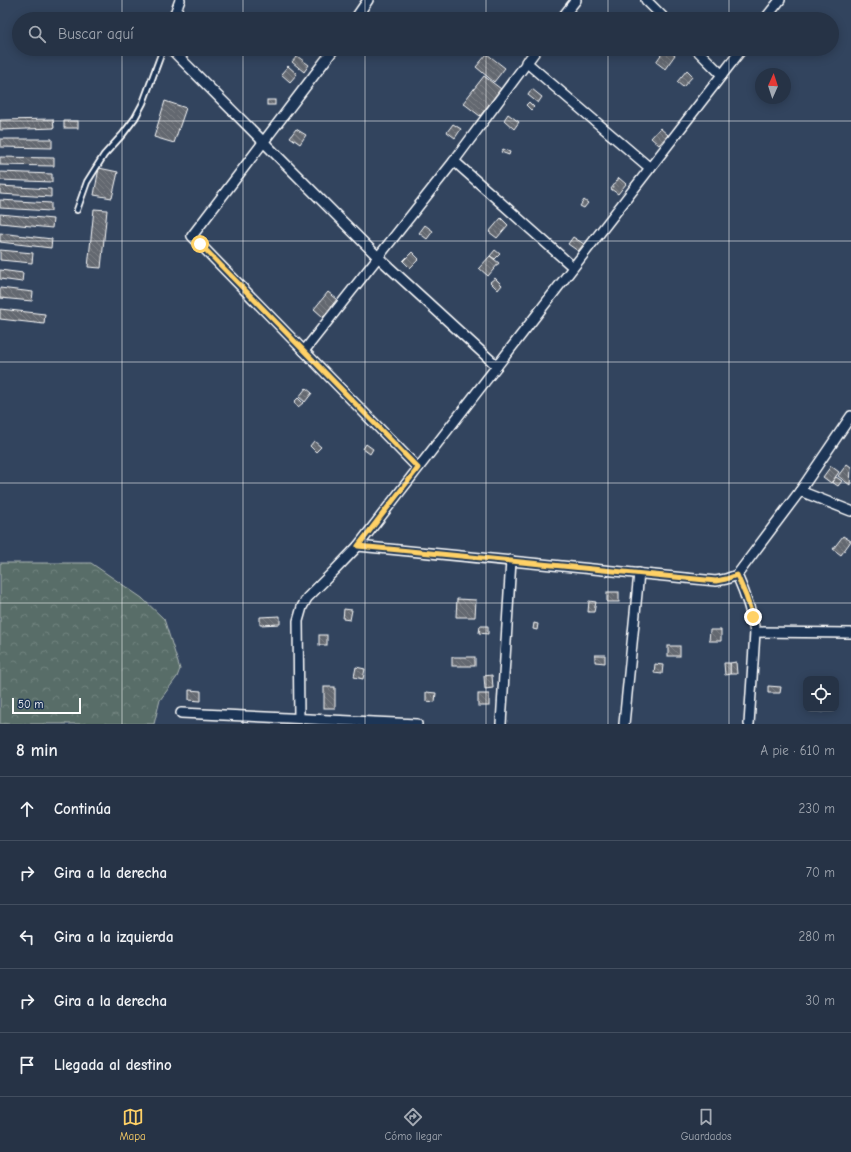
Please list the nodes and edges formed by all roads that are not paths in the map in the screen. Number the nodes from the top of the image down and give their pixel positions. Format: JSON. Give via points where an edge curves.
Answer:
{"nodes":[{"id":1,"x":180,"y":0,"type":"edge"},
{"id":2,"x":368,"y":0,"type":"edge"},
{"id":3,"x":576,"y":0,"type":"edge"},
{"id":4,"x":646,"y":0,"type":"edge"},
{"id":5,"x":780,"y":0,"type":"edge"},
{"id":6,"x":176,"y":12,"type":"edge"},
{"id":7,"x":360,"y":12,"type":"edge"},
{"id":8,"x":567,"y":12,"type":"edge"},
{"id":9,"x":658,"y":12,"type":"edge"},
{"id":10,"x":771,"y":12,"type":"edge"},
{"id":11,"x":160,"y":56,"type":"edge"},
{"id":12,"x":178,"y":56,"type":"edge"},
{"id":13,"x":329,"y":56,"type":"edge"},
{"id":14,"x":531,"y":56,"type":"edge"},
{"id":15,"x":703,"y":56,"type":"edge"},
{"id":16,"x":737,"y":56,"type":"edge"},
{"id":17,"x":526,"y":62,"type":"junction"},
{"id":18,"x":722,"y":75,"type":"junction"},
{"id":19,"x":263,"y":143,"type":"junction"},
{"id":20,"x":454,"y":161,"type":"junction"},
{"id":21,"x":650,"y":168,"type":"junction"},
{"id":22,"x":77,"y":210,"type":"dead end"},
{"id":23,"x":378,"y":257,"type":"junction"},
{"id":24,"x":573,"y":267,"type":"junction"},
{"id":25,"x":304,"y":351,"type":"junction"},
{"id":26,"x":497,"y":366,"type":"junction"},
{"id":27,"x":851,"y":416,"type":"edge"},
{"id":28,"x":418,"y":468,"type":"junction"},
{"id":29,"x":800,"y":491,"type":"junction"},
{"id":30,"x":851,"y":511,"type":"edge"},
{"id":31,"x":358,"y":546,"type":"junction"},
{"id":32,"x":511,"y":560,"type":"junction"},
{"id":33,"x":639,"y":573,"type":"junction"},
{"id":34,"x":737,"y":575,"type":"junction"},
{"id":35,"x":755,"y":632,"type":"junction"},
{"id":36,"x":851,"y":632,"type":"edge"},
{"id":37,"x":182,"y":713,"type":"dead end"},
{"id":38,"x":299,"y":721,"type":"edge"},
{"id":39,"x":417,"y":724,"type":"edge"},
{"id":40,"x":501,"y":724,"type":"edge"},
{"id":41,"x":624,"y":724,"type":"edge"},
{"id":42,"x":749,"y":724,"type":"edge"}],
"edges":[{"from":1,"to":6,"type":"street"},
{"from":2,"to":7,"type":"street"},
{"from":3,"to":8,"type":"street"},
{"from":4,"to":9,"type":"street"},
{"from":5,"to":10,"type":"street"},
{"from":11,"to":22,"type":"lane","via":[[135,118],[104,155],[87,182]]},
{"from":12,"to":19,"type":"street"},
{"from":13,"to":19,"type":"street"},
{"from":14,"to":17,"type":"street"},
{"from":15,"to":18,"type":"street"},
{"from":16,"to":18,"type":"street"},
{"from":17,"to":20,"type":"street"},
{"from":17,"to":21,"type":"street"},
{"from":18,"to":21,"type":"street"},
{"from":19,"to":23,"type":"street"},
{"from":19,"to":25,"type":"street","via":[[192,236]]},
{"from":20,"to":23,"type":"street"},
{"from":20,"to":24,"type":"street"},
{"from":21,"to":24,"type":"street"},
{"from":23,"to":25,"type":"street"},
{"from":23,"to":26,"type":"street"},
{"from":24,"to":26,"type":"street"},
{"from":25,"to":28,"type":"street"},
{"from":26,"to":28,"type":"street"},
{"from":27,"to":29,"type":"street"},
{"from":28,"to":31,"type":"street"},
{"from":29,"to":30,"type":"street"},
{"from":29,"to":34,"type":"street"},
{"from":31,"to":32,"type":"street"},
{"from":31,"to":38,"type":"street","via":[[307,598],[302,607],[298,620]]},
{"from":32,"to":33,"type":"street"},
{"from":32,"to":40,"type":"street"},
{"from":33,"to":34,"type":"street","via":[[716,581]]},
{"from":33,"to":41,"type":"street"},
{"from":34,"to":35,"type":"street","via":[[749,603]]},
{"from":35,"to":36,"type":"street"},
{"from":35,"to":42,"type":"street"},
{"from":37,"to":38,"type":"street"},
{"from":38,"to":39,"type":"street"}]}
